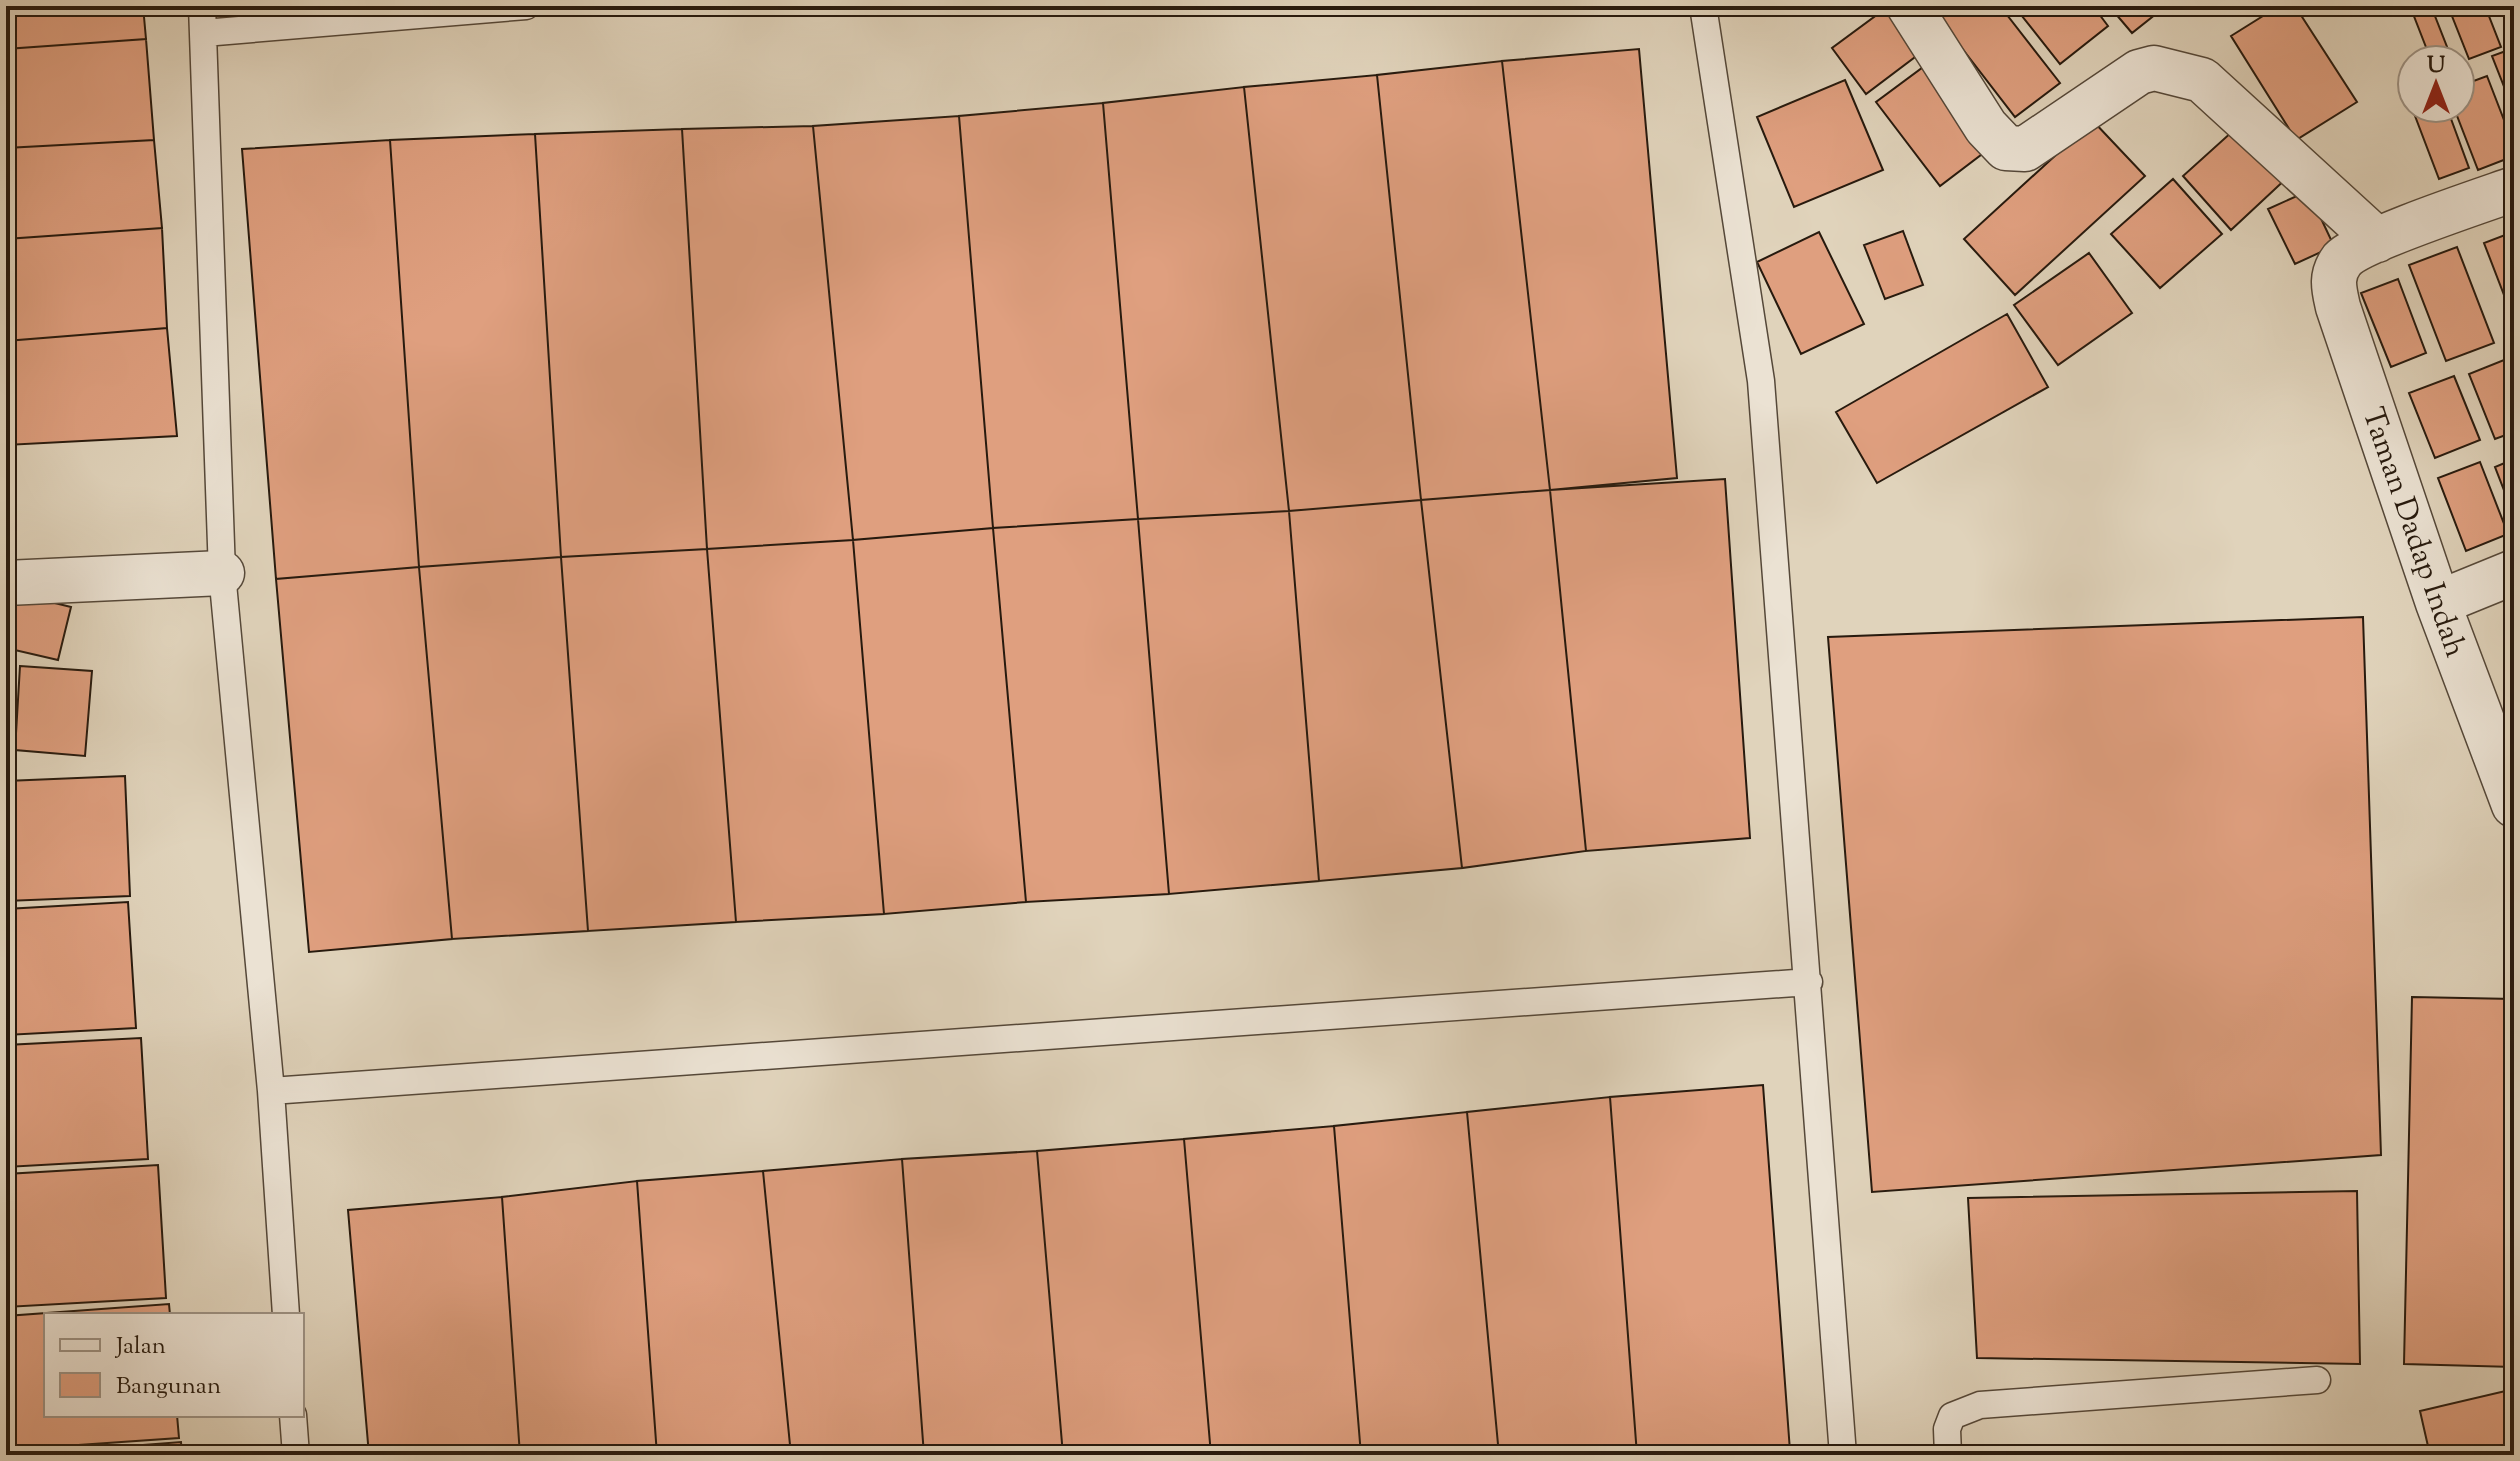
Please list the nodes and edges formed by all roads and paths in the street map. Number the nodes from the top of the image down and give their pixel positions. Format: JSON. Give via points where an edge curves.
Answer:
{"nodes":[{"id":1,"x":202,"y":6,"type":"edge"},
{"id":2,"x":526,"y":6,"type":"edge"},
{"id":3,"x":1703,"y":6,"type":"edge"},
{"id":4,"x":1909,"y":6,"type":"edge"},
{"id":5,"x":204,"y":33,"type":"junction"},
{"id":6,"x":2514,"y":189,"type":"edge"},
{"id":7,"x":2360,"y":249,"type":"junction"},
{"id":8,"x":2514,"y":572,"type":"edge"},
{"id":9,"x":222,"y":573,"type":"junction"},
{"id":10,"x":6,"y":583,"type":"edge"},
{"id":11,"x":2438,"y":603,"type":"junction"},
{"id":12,"x":2514,"y":805,"type":"edge"},
{"id":13,"x":1809,"y":982,"type":"junction"},
{"id":14,"x":271,"y":1091,"type":"junction"},
{"id":15,"x":286,"y":1313,"type":"edge"},
{"id":16,"x":2317,"y":1380,"type":"dead end"},
{"id":17,"x":293,"y":1417,"type":"edge"},
{"id":18,"x":296,"y":1455,"type":"edge"},
{"id":19,"x":1843,"y":1455,"type":"edge"},
{"id":20,"x":1948,"y":1455,"type":"edge"}],
"edges":[{"from":1,"to":5,"type":"lane"},
{"from":2,"to":5,"type":"lane"},
{"from":3,"to":13,"type":"lane","via":[[1761,381]]},
{"from":4,"to":7,"type":"street","via":[[1986,127],[2006,148],[2025,149],[2139,72],[2154,68],[2202,80]]},
{"from":5,"to":9,"type":"lane"},
{"from":6,"to":7,"type":"street"},
{"from":7,"to":11,"type":"street","name":"Taman Dadap Indah","via":[[2332,280]]},
{"from":8,"to":11,"type":"street"},
{"from":9,"to":10,"type":"street"},
{"from":9,"to":14,"type":"lane"},
{"from":11,"to":12,"type":"street","name":"Taman Dadap Indah"},
{"from":13,"to":14,"type":"lane"},
{"from":13,"to":19,"type":"lane"},
{"from":14,"to":15,"type":"lane"},
{"from":16,"to":20,"type":"lane","via":[[1980,1405],[1952,1416]]},
{"from":17,"to":18,"type":"lane"}]}
